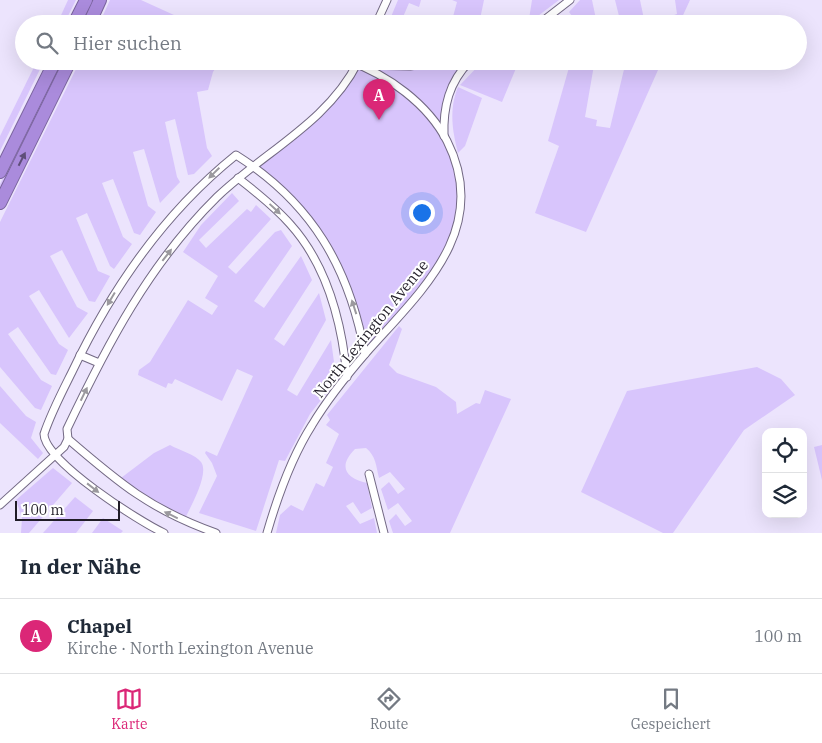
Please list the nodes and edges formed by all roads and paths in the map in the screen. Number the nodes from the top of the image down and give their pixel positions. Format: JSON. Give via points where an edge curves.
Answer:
{"nodes":[{"id":1,"x":86,"y":0,"type":"edge"},
{"id":2,"x":100,"y":0,"type":"edge"},
{"id":3,"x":387,"y":0,"type":"edge"},
{"id":4,"x":570,"y":0,"type":"edge"},
{"id":5,"x":78,"y":15,"type":"edge"},
{"id":6,"x":93,"y":15,"type":"edge"},
{"id":7,"x":380,"y":15,"type":"edge"},
{"id":8,"x":551,"y":15,"type":"edge"},
{"id":9,"x":51,"y":70,"type":"edge"},
{"id":10,"x":66,"y":70,"type":"edge"},
{"id":11,"x":353,"y":70,"type":"edge"},
{"id":12,"x":369,"y":70,"type":"edge"},
{"id":13,"x":463,"y":70,"type":"edge"},
{"id":14,"x":444,"y":137,"type":"junction"},
{"id":15,"x":253,"y":165,"type":"junction"},
{"id":16,"x":0,"y":172,"type":"edge"},
{"id":17,"x":238,"y":178,"type":"junction"},
{"id":18,"x":0,"y":202,"type":"edge"},
{"id":19,"x":365,"y":354,"type":"junction"},
{"id":20,"x":80,"y":355,"type":"junction"},
{"id":21,"x":99,"y":363,"type":"junction"},
{"id":22,"x":347,"y":377,"type":"junction"},
{"id":23,"x":68,"y":439,"type":"junction"},
{"id":24,"x":56,"y":456,"type":"junction"},
{"id":25,"x":369,"y":474,"type":"dead end"},
{"id":26,"x":0,"y":505,"type":"edge"},
{"id":27,"x":164,"y":533,"type":"edge"},
{"id":28,"x":216,"y":533,"type":"edge"},
{"id":29,"x":267,"y":533,"type":"edge"},
{"id":30,"x":384,"y":533,"type":"edge"}],
"edges":[{"from":1,"to":5,"type":"highway"},
{"from":2,"to":6,"type":"highway"},
{"from":3,"to":7,"type":"street"},
{"from":4,"to":8,"type":"street"},
{"from":9,"to":16,"type":"highway"},
{"from":18,"to":10,"type":"highway","one_way":true},
{"from":11,"to":15,"type":"street","via":[[328,105]]},
{"from":12,"to":14,"type":"street","name":"North Lexington Avenue","via":[[412,98],[431,117]]},
{"from":13,"to":14,"type":"street","name":"North Lexington Avenue","via":[[448,94]]},
{"from":14,"to":19,"type":"street","name":"North Lexington Avenue","via":[[460,182],[459,223],[432,279]]},
{"from":15,"to":17,"type":"street"},
{"from":19,"to":15,"type":"street","one_way":true,"via":[[348,289],[325,239],[302,208]]},
{"from":15,"to":20,"type":"street","one_way":true,"via":[[236,155],[161,229],[113,296]]},
{"from":21,"to":17,"type":"street","one_way":true,"via":[[147,280],[179,238]]},
{"from":17,"to":22,"type":"street","one_way":true,"via":[[277,211],[309,248],[337,311]]},
{"from":19,"to":22,"type":"street","name":"North Lexington Avenue"},
{"from":20,"to":21,"type":"street"},
{"from":20,"to":24,"type":"street","via":[[44,434]]},
{"from":23,"to":21,"type":"street","one_way":true,"via":[[67,429]]},
{"from":22,"to":29,"type":"street","name":"North Lexington Avenue","via":[[298,449]]},
{"from":23,"to":24,"type":"street"},
{"from":28,"to":23,"type":"street","one_way":true,"via":[[184,521],[136,495]]},
{"from":24,"to":26,"type":"street"},
{"from":24,"to":27,"type":"street","one_way":true,"via":[[122,509]]},
{"from":25,"to":30,"type":"street"}]}
